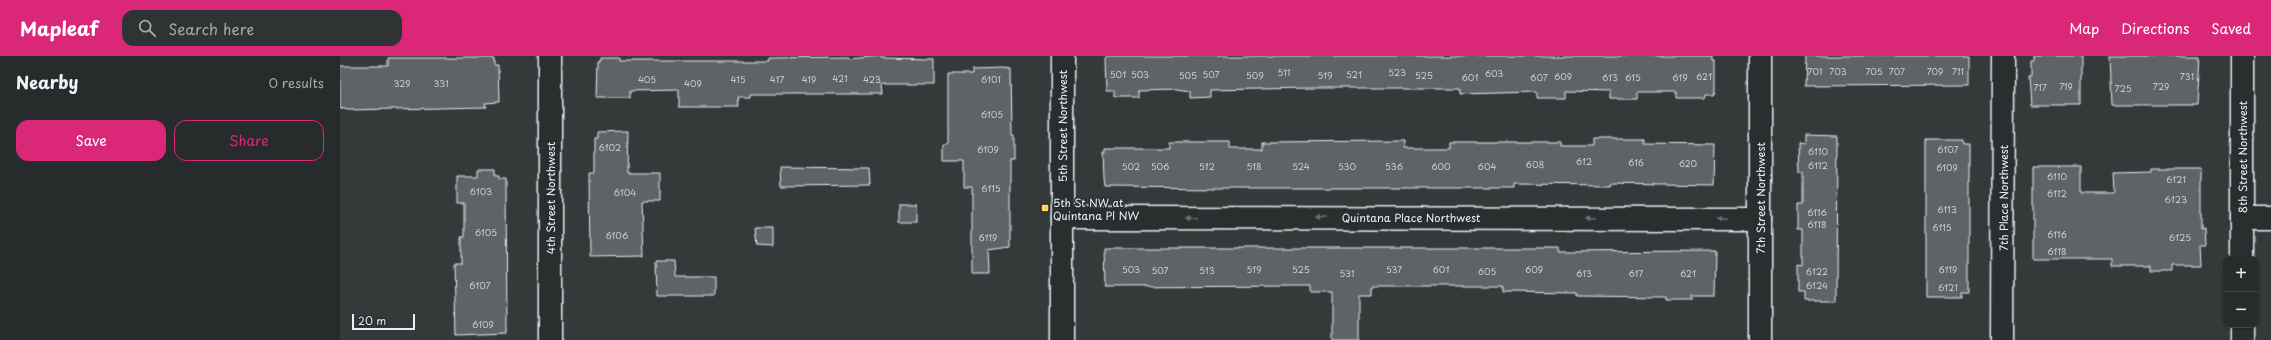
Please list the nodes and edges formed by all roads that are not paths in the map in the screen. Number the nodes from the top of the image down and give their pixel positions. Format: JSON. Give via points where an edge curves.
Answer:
{"nodes":[{"id":1,"x":550,"y":56,"type":"edge"},
{"id":2,"x":1062,"y":56,"type":"edge"},
{"id":3,"x":1760,"y":56,"type":"edge"},
{"id":4,"x":2003,"y":56,"type":"edge"},
{"id":5,"x":2242,"y":56,"type":"edge"},
{"id":6,"x":1062,"y":218,"type":"junction"},
{"id":7,"x":2242,"y":218,"type":"junction"},
{"id":8,"x":2271,"y":218,"type":"edge"},
{"id":9,"x":1760,"y":219,"type":"junction"},
{"id":10,"x":2242,"y":256,"type":"edge"},
{"id":11,"x":2242,"y":328,"type":"edge"},
{"id":12,"x":550,"y":340,"type":"edge"},
{"id":13,"x":1062,"y":340,"type":"edge"},
{"id":14,"x":1760,"y":340,"type":"edge"},
{"id":15,"x":2002,"y":340,"type":"edge"},
{"id":16,"x":2242,"y":340,"type":"edge"}],
"edges":[{"from":1,"to":12,"type":"street","name":"4th Street Northwest"},
{"from":2,"to":6,"type":"street","name":"5th Street Northwest"},
{"from":3,"to":9,"type":"street","name":"7th Street Northwest"},
{"from":4,"to":15,"type":"street","name":"7th Place Northwest"},
{"from":5,"to":7,"type":"street","name":"8th Street Northwest"},
{"from":9,"to":6,"type":"street","name":"Quintana Place Northwest","one_way":true},
{"from":6,"to":13,"type":"street","name":"5th Street Northwest"},
{"from":7,"to":8,"type":"street"},
{"from":7,"to":10,"type":"street","name":"8th Street Northwest"},
{"from":9,"to":14,"type":"street","name":"7th Street Northwest"},
{"from":11,"to":16,"type":"street"}]}
